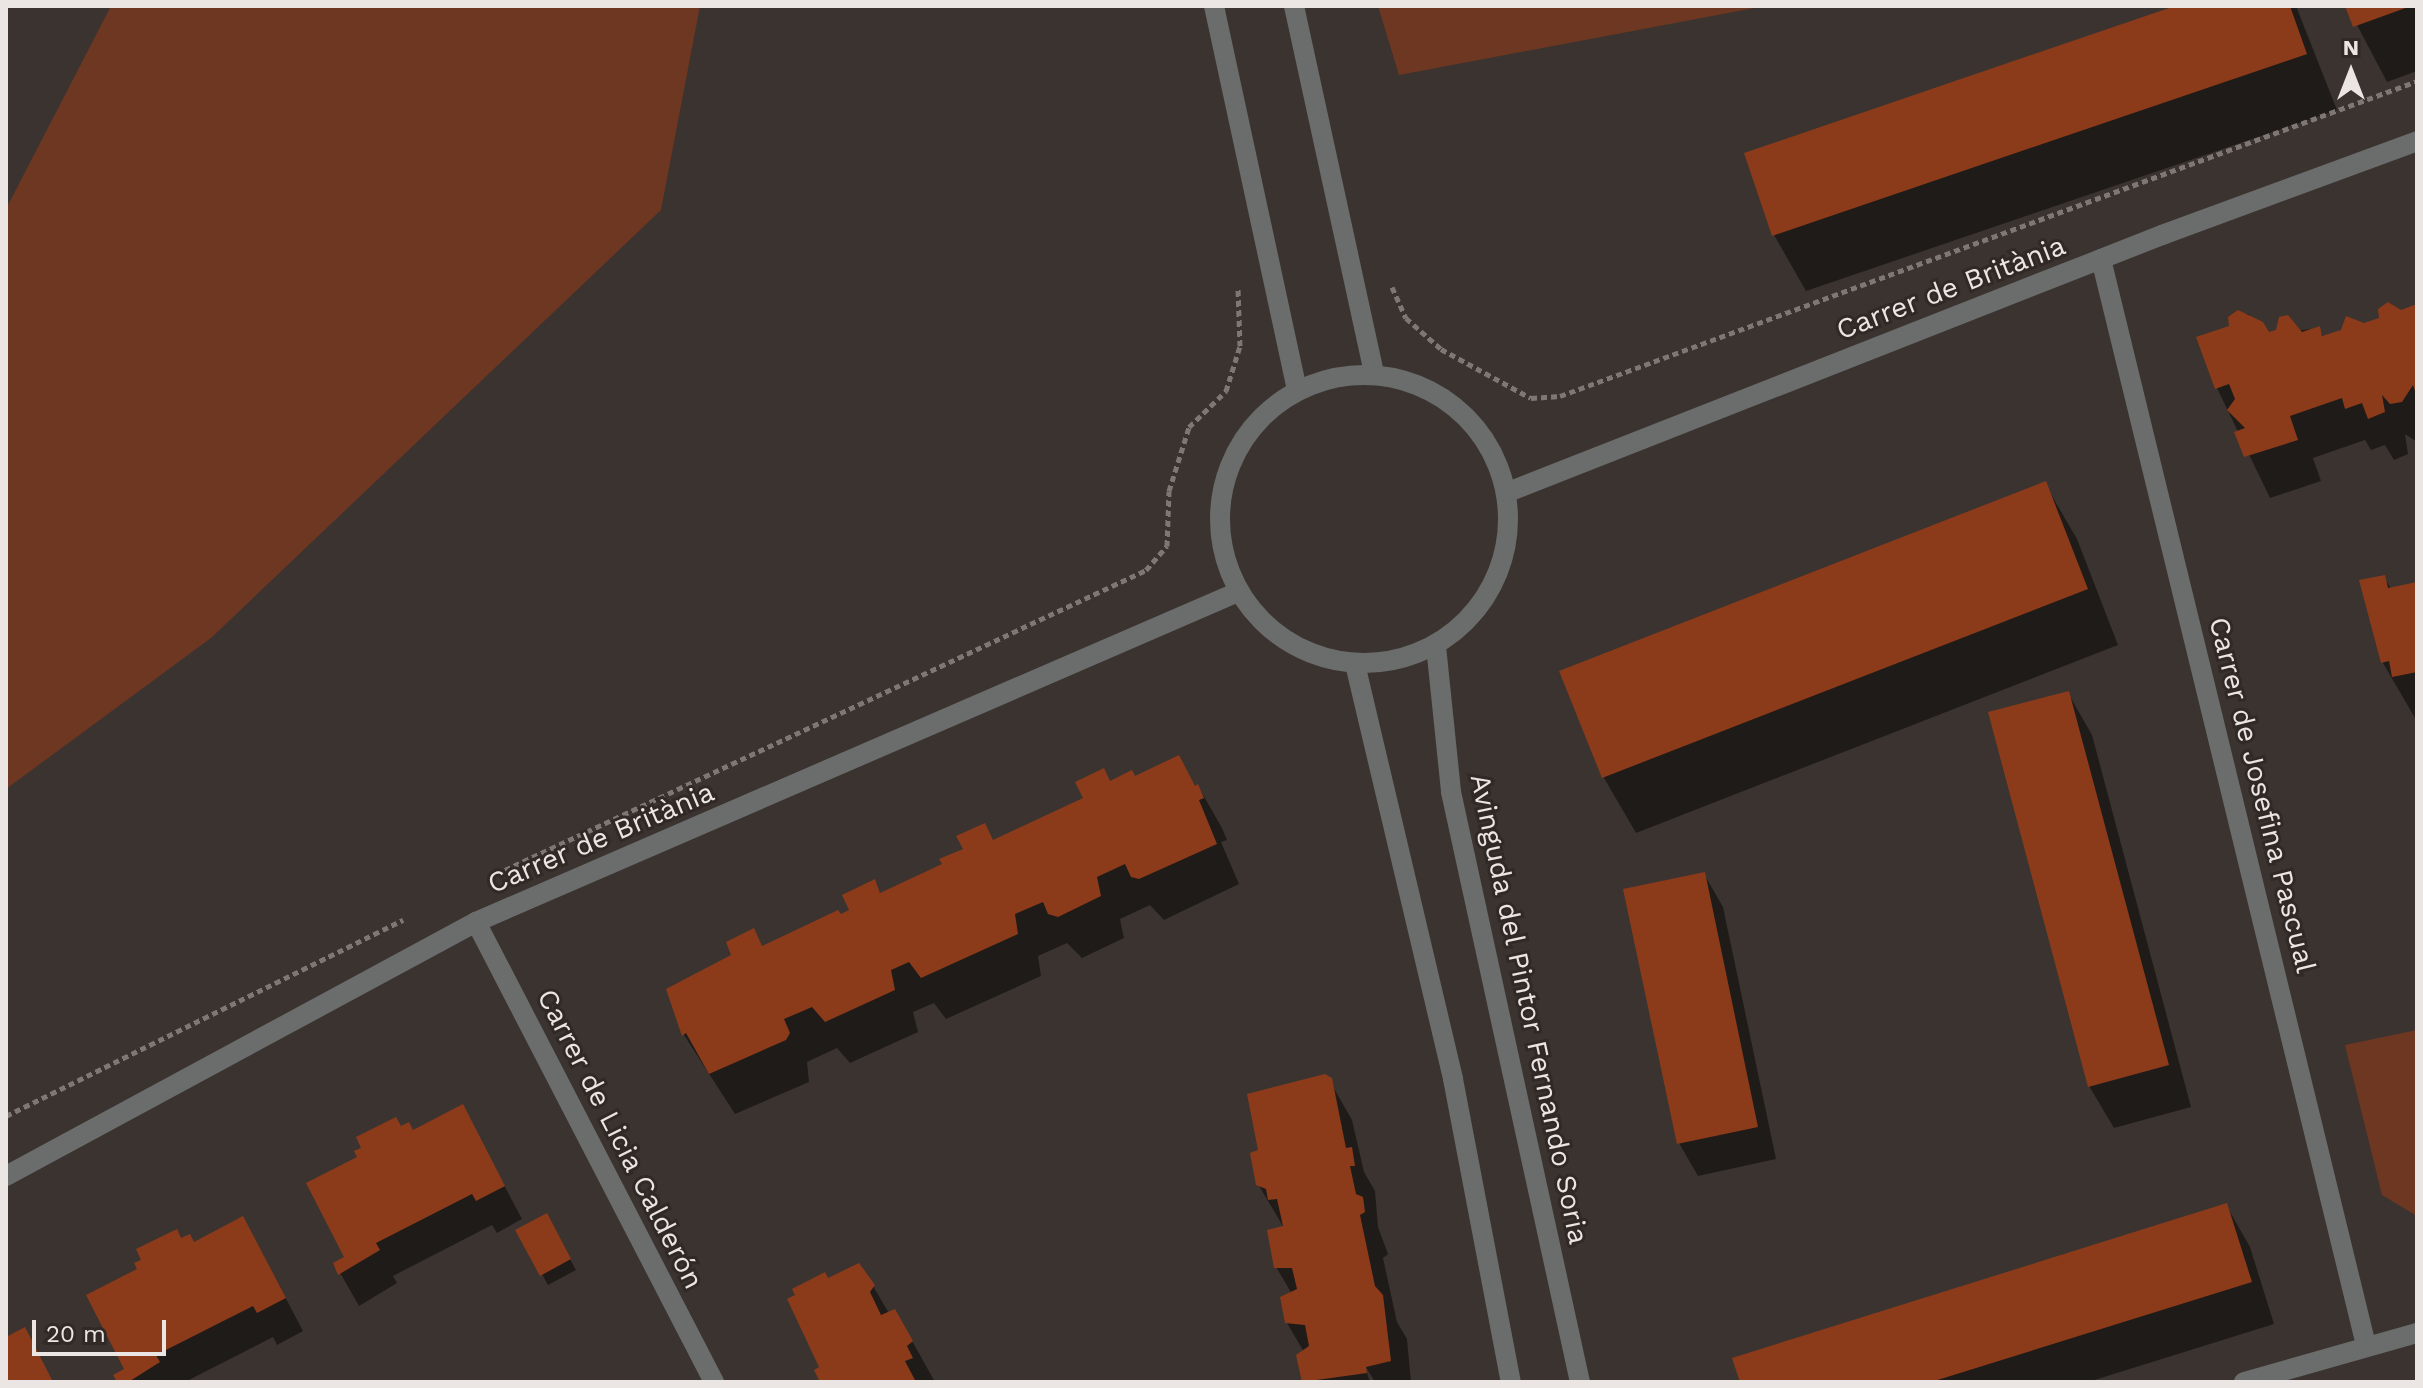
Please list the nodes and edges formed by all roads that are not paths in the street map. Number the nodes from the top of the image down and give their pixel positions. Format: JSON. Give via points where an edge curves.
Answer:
{"nodes":[{"id":1,"x":1214,"y":6,"type":"edge"},
{"id":2,"x":1294,"y":6,"type":"edge"},
{"id":3,"x":2417,"y":141,"type":"edge"},
{"id":4,"x":2101,"y":259,"type":"junction"},
{"id":5,"x":1374,"y":374,"type":"junction"},
{"id":6,"x":1297,"y":391,"type":"junction"},
{"id":7,"x":1508,"y":492,"type":"junction"},
{"id":8,"x":1238,"y":592,"type":"junction"},
{"id":9,"x":1436,"y":646,"type":"junction"},
{"id":10,"x":1355,"y":664,"type":"junction"},
{"id":11,"x":476,"y":922,"type":"junction"},
{"id":12,"x":6,"y":1176,"type":"edge"},
{"id":13,"x":2417,"y":1333,"type":"edge"},
{"id":14,"x":2366,"y":1345,"type":"junction"},
{"id":15,"x":714,"y":1382,"type":"edge"},
{"id":16,"x":1511,"y":1382,"type":"edge"},
{"id":17,"x":1580,"y":1382,"type":"edge"},
{"id":18,"x":2244,"y":1382,"type":"edge"}],
"edges":[{"from":1,"to":6,"type":"street"},
{"from":2,"to":5,"type":"street"},
{"from":3,"to":4,"type":"street","name":"Carrer de Britània"},
{"from":4,"to":7,"type":"street","name":"Carrer de Britània"},
{"from":4,"to":14,"type":"street","name":"Carrer de Josefina Pascual"},
{"from":5,"to":6,"type":"street","via":[[1334,377]]},
{"from":5,"to":7,"type":"street","via":[[1421,385],[1461,411],[1491,448]]},
{"from":6,"to":8,"type":"street","via":[[1260,419],[1242,444],[1219,502],[1221,549]]},
{"from":7,"to":9,"type":"street","via":[[1509,537],[1497,580],[1472,618]]},
{"from":8,"to":10,"type":"street","via":[[1268,629],[1309,654]]},
{"from":8,"to":11,"type":"street","name":"Carrer de Britània"},
{"from":9,"to":10,"type":"street","via":[[1397,661]]},
{"from":9,"to":17,"type":"street","name":"Avinguda del Pintor Fernando Soria","via":[[1451,792]]},
{"from":10,"to":16,"type":"street","via":[[1453,1079]]},
{"from":11,"to":12,"type":"street","name":"Carrer de Britània"},
{"from":11,"to":15,"type":"street","name":"Carrer de Licia Calderón"},
{"from":13,"to":14,"type":"street"},
{"from":14,"to":18,"type":"street"}]}
